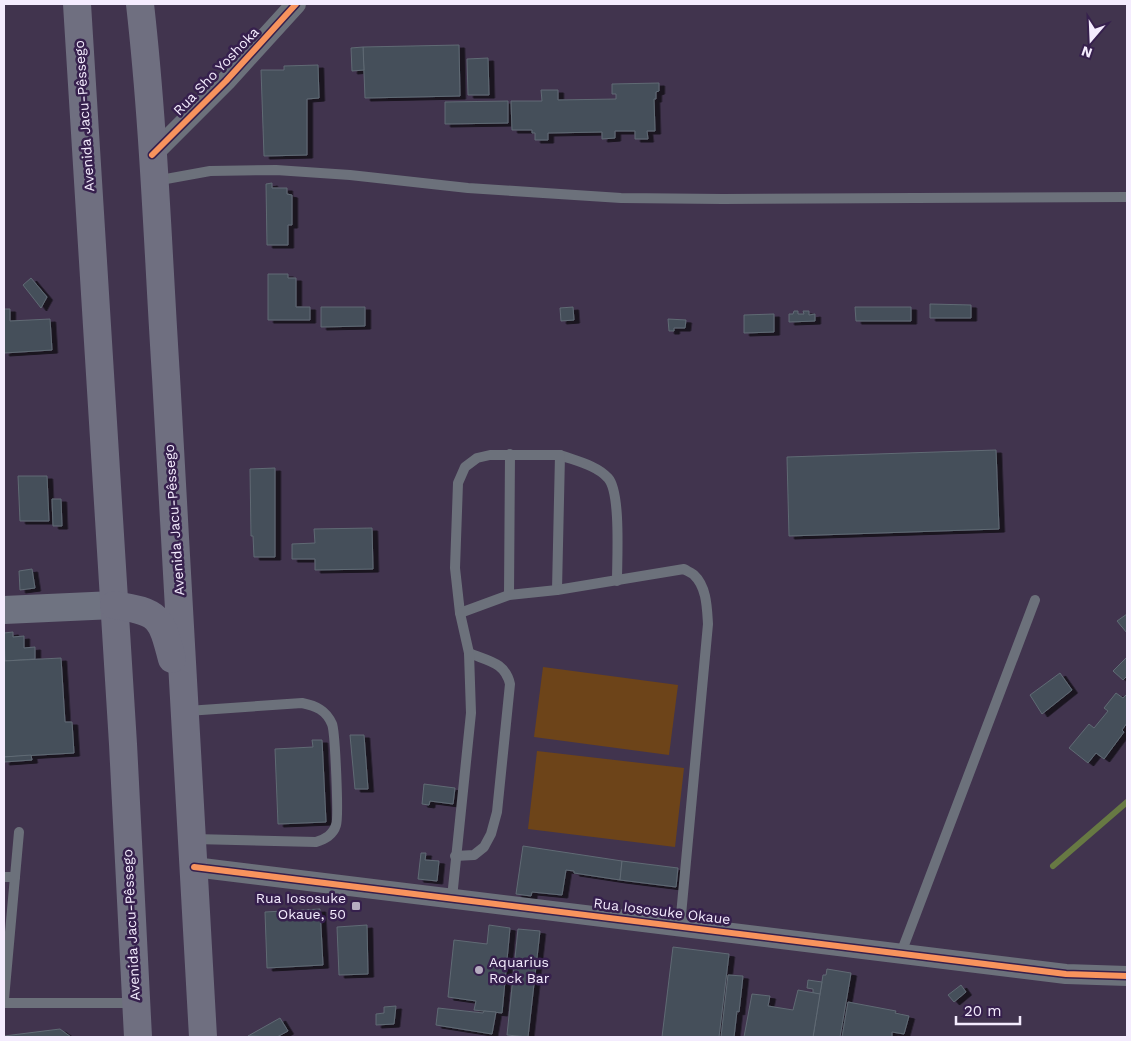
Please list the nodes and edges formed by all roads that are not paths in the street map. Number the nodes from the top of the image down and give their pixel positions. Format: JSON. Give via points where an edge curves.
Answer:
{"nodes":[{"id":1,"x":77,"y":4,"type":"edge"},
{"id":2,"x":140,"y":4,"type":"edge"},
{"id":3,"x":296,"y":4,"type":"edge"},
{"id":4,"x":153,"y":168,"type":"junction"},
{"id":5,"x":1127,"y":197,"type":"edge"},
{"id":6,"x":510,"y":454,"type":"junction"},
{"id":7,"x":560,"y":455,"type":"junction"},
{"id":8,"x":178,"y":576,"type":"junction"},
{"id":9,"x":617,"y":580,"type":"junction"},
{"id":10,"x":556,"y":590,"type":"junction"},
{"id":11,"x":508,"y":595,"type":"junction"},
{"id":12,"x":1035,"y":600,"type":"dead end"},
{"id":13,"x":114,"y":605,"type":"junction"},
{"id":14,"x":4,"y":610,"type":"edge"},
{"id":15,"x":460,"y":613,"type":"junction"},
{"id":16,"x":469,"y":653,"type":"junction"},
{"id":17,"x":186,"y":711,"type":"junction"},
{"id":18,"x":19,"y":832,"type":"dead end"},
{"id":19,"x":193,"y":840,"type":"junction"},
{"id":20,"x":455,"y":856,"type":"junction"},
{"id":21,"x":194,"y":867,"type":"junction"},
{"id":22,"x":4,"y":877,"type":"edge"},
{"id":23,"x":15,"y":877,"type":"junction"},
{"id":24,"x":452,"y":898,"type":"junction"},
{"id":25,"x":7,"y":924,"type":"edge"},
{"id":26,"x":680,"y":926,"type":"junction"},
{"id":27,"x":901,"y":953,"type":"junction"},
{"id":28,"x":6,"y":955,"type":"edge"},
{"id":29,"x":1127,"y":976,"type":"edge"},
{"id":30,"x":4,"y":999,"type":"edge"},
{"id":31,"x":136,"y":1003,"type":"junction"},
{"id":32,"x":4,"y":1004,"type":"edge"},
{"id":33,"x":142,"y":1035,"type":"edge"},
{"id":34,"x":203,"y":1037,"type":"edge"}],
"edges":[{"from":1,"to":13,"type":"highway","name":"Avenida Jacu-Pêssego"},
{"from":2,"to":4,"type":"highway","name":"Avenida Jacu-Pêssego"},
{"from":3,"to":4,"type":"street","name":"Rua Sho Yoshoka"},
{"from":4,"to":5,"type":"lane","via":[[285,170],[468,188],[621,198]]},
{"from":4,"to":8,"type":"highway","name":"Avenida Jacu-Pêssego"},
{"from":6,"to":7,"type":"lane"},
{"from":6,"to":11,"type":"lane"},
{"from":6,"to":15,"type":"lane","via":[[477,458],[465,467],[458,483],[455,568]]},
{"from":7,"to":9,"type":"lane","via":[[594,467],[609,479],[616,499]]},
{"from":7,"to":10,"type":"lane"},
{"from":8,"to":13,"type":"highway","via":[[167,590],[148,601]]},
{"from":8,"to":17,"type":"highway","name":"Avenida Jacu-Pêssego"},
{"from":9,"to":10,"type":"lane"},
{"from":9,"to":26,"type":"lane","via":[[684,569],[695,576],[707,607]]},
{"from":10,"to":11,"type":"lane"},
{"from":11,"to":15,"type":"lane"},
{"from":12,"to":27,"type":"lane"},
{"from":13,"to":14,"type":"main road"},
{"from":13,"to":17,"type":"highway","via":[[140,610],[161,623]]},
{"from":13,"to":31,"type":"highway","name":"Avenida Jacu-Pêssego"},
{"from":15,"to":16,"type":"lane"},
{"from":16,"to":20,"type":"lane","via":[[470,713]]},
{"from":16,"to":20,"type":"lane","via":[[500,666],[508,674],[510,684],[492,834],[484,847],[474,854]]},
{"from":17,"to":19,"type":"highway","name":"Avenida Jacu-Pêssego"},
{"from":17,"to":19,"type":"lane","via":[[302,703],[325,712],[333,726],[337,809],[336,826],[328,838],[316,842]]},
{"from":18,"to":23,"type":"lane"},
{"from":19,"to":21,"type":"highway","name":"Avenida Jacu-Pêssego"},
{"from":20,"to":24,"type":"lane"},
{"from":21,"to":24,"type":"street","name":"Rua Iososuke Okaue"},
{"from":21,"to":34,"type":"highway","name":"Avenida Jacu-Pêssego"},
{"from":22,"to":23,"type":"lane"},
{"from":23,"to":25,"type":"lane"},
{"from":24,"to":26,"type":"street","name":"Rua Iososuke Okaue"},
{"from":25,"to":28,"type":"lane"},
{"from":26,"to":27,"type":"street","name":"Rua Iososuke Okaue"},
{"from":27,"to":29,"type":"street","name":"Rua Iososuke Okaue","via":[[1066,974]]},
{"from":28,"to":30,"type":"lane"},
{"from":31,"to":32,"type":"lane"},
{"from":31,"to":33,"type":"highway","name":"Avenida Jacu-Pêssego"}]}
